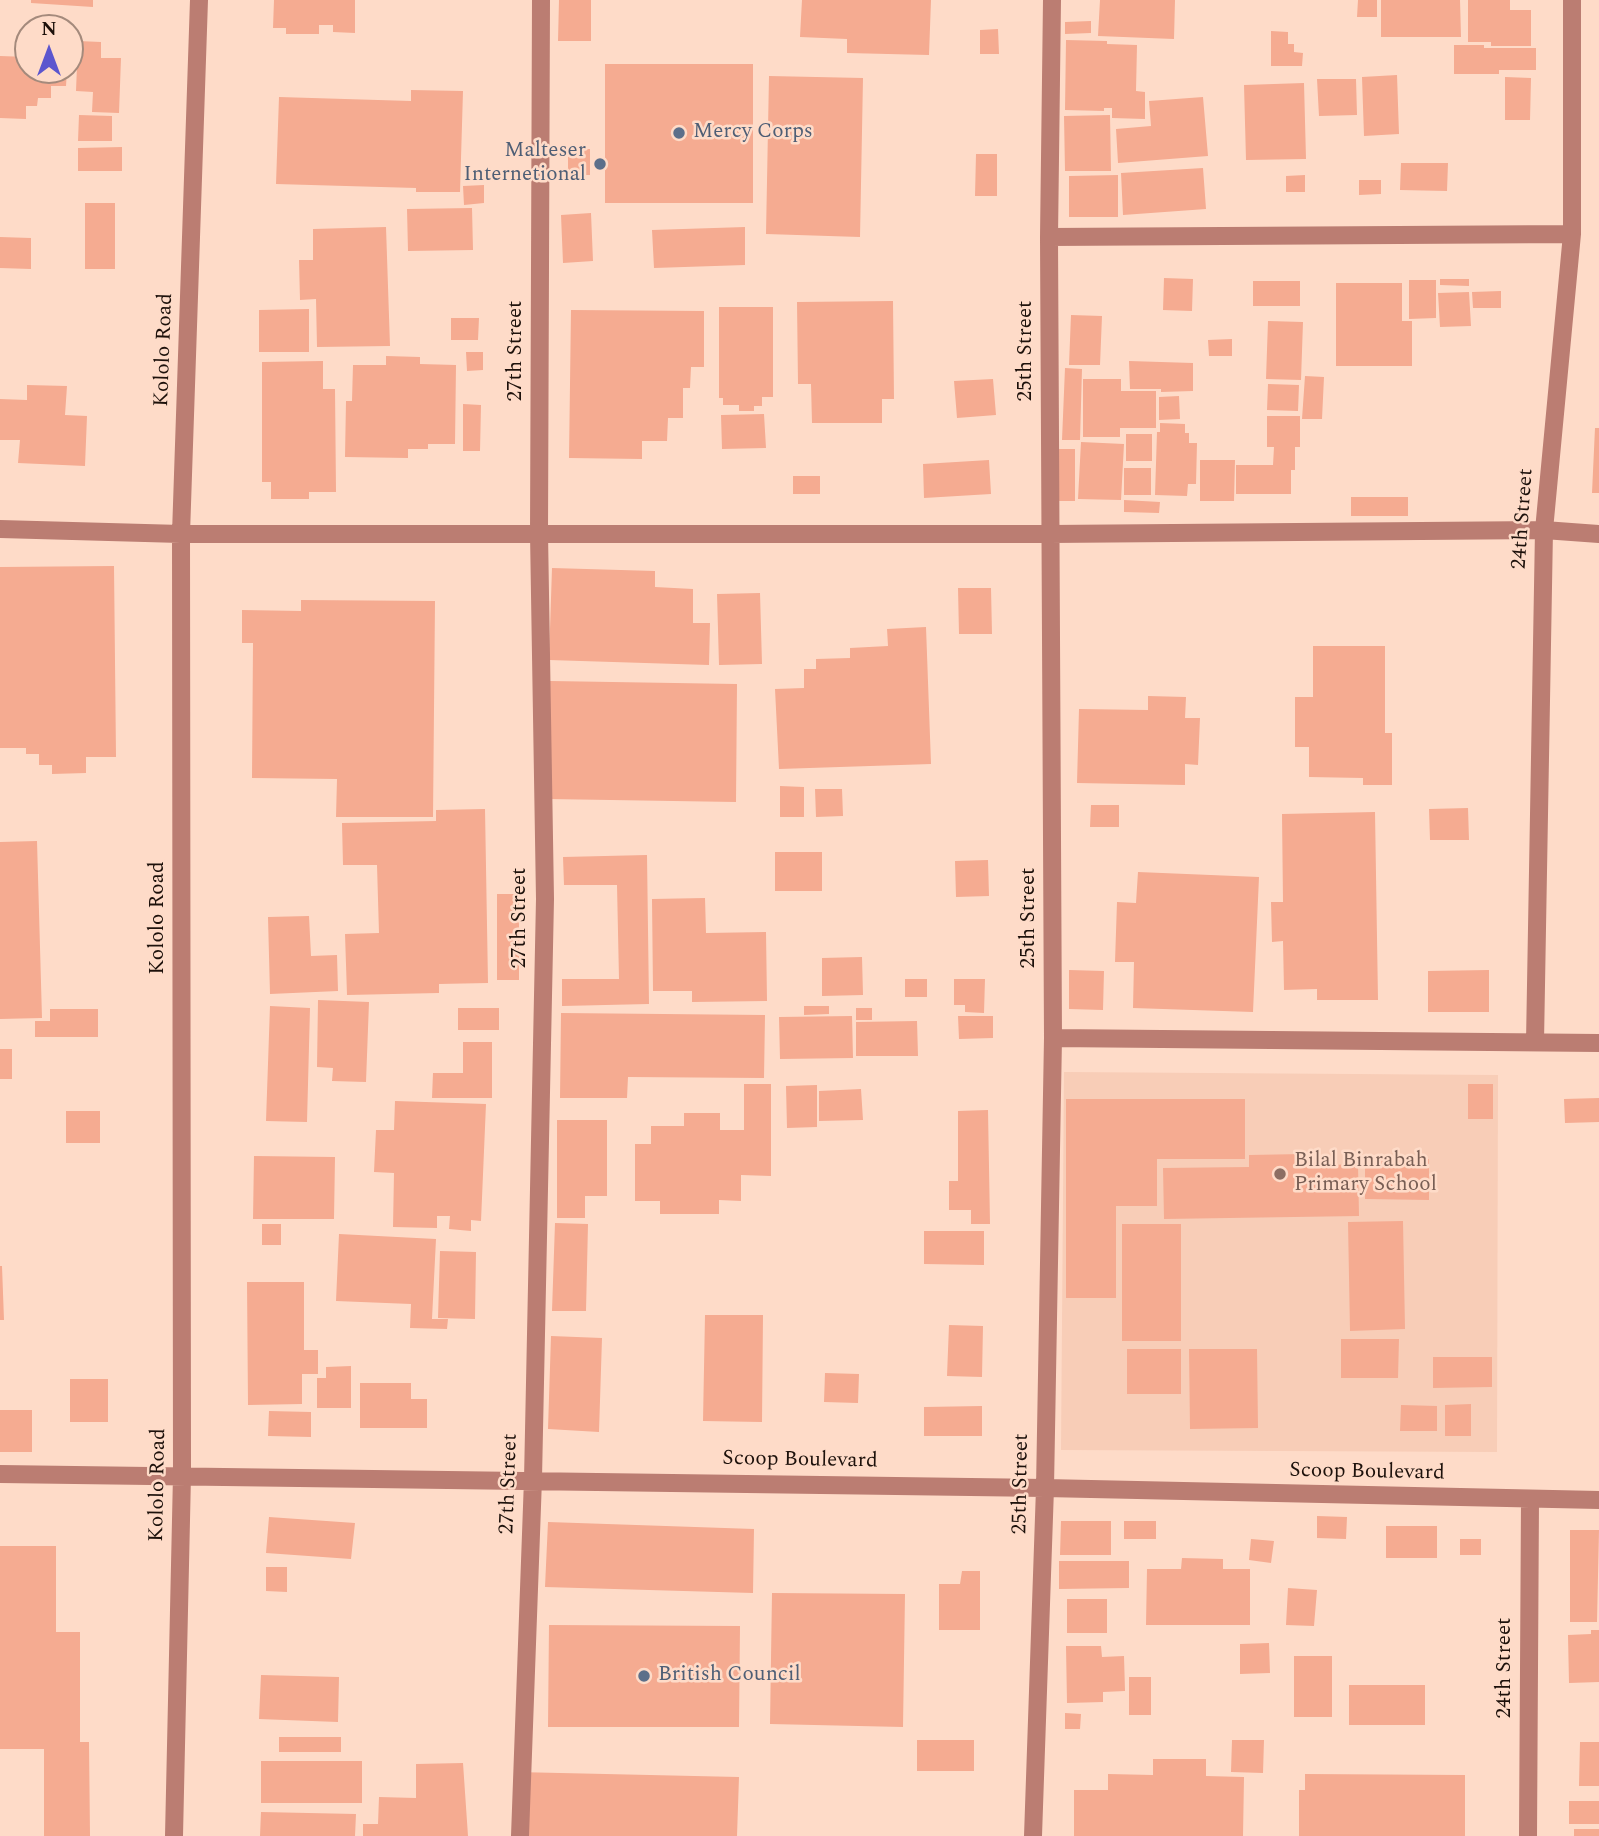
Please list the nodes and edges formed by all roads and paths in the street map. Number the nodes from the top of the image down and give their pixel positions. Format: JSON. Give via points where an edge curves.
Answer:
{"nodes":[{"id":1,"x":199,"y":0,"type":"edge"},
{"id":2,"x":541,"y":0,"type":"edge"},
{"id":3,"x":1052,"y":0,"type":"edge"},
{"id":4,"x":1572,"y":0,"type":"edge"},
{"id":5,"x":1572,"y":234,"type":"junction"},
{"id":6,"x":1049,"y":237,"type":"junction"},
{"id":7,"x":0,"y":528,"type":"edge"},
{"id":8,"x":1544,"y":530,"type":"junction"},
{"id":9,"x":539,"y":533,"type":"junction"},
{"id":10,"x":181,"y":534,"type":"junction"},
{"id":11,"x":1050,"y":534,"type":"junction"},
{"id":12,"x":1599,"y":534,"type":"edge"},
{"id":13,"x":1053,"y":1038,"type":"junction"},
{"id":14,"x":1535,"y":1042,"type":"junction"},
{"id":15,"x":1599,"y":1043,"type":"edge"},
{"id":16,"x":0,"y":1474,"type":"edge"},
{"id":17,"x":182,"y":1475,"type":"junction"},
{"id":18,"x":533,"y":1479,"type":"junction"},
{"id":19,"x":1045,"y":1488,"type":"junction"},
{"id":20,"x":1530,"y":1500,"type":"junction"},
{"id":21,"x":1599,"y":1500,"type":"edge"},
{"id":22,"x":174,"y":1836,"type":"edge"},
{"id":23,"x":520,"y":1836,"type":"edge"},
{"id":24,"x":1033,"y":1836,"type":"edge"},
{"id":25,"x":1528,"y":1836,"type":"edge"}],
"edges":[{"from":1,"to":10,"type":"street","name":"Kololo Road"},
{"from":2,"to":9,"type":"street","name":"27th Street"},
{"from":3,"to":6,"type":"street","name":"25th Street"},
{"from":4,"to":5,"type":"street","name":"24th Street"},
{"from":5,"to":6,"type":"street"},
{"from":5,"to":8,"type":"street","name":"24th Street"},
{"from":6,"to":11,"type":"street","name":"25th Street"},
{"from":7,"to":10,"type":"street"},
{"from":8,"to":11,"type":"street"},
{"from":8,"to":12,"type":"street"},
{"from":8,"to":14,"type":"street","name":"24th Street"},
{"from":9,"to":10,"type":"street"},
{"from":9,"to":11,"type":"street"},
{"from":9,"to":18,"type":"street","name":"27th Street","via":[[545,899]]},
{"from":10,"to":17,"type":"street","name":"Kololo Road"},
{"from":11,"to":13,"type":"street","name":"25th Street"},
{"from":13,"to":14,"type":"street"},
{"from":13,"to":19,"type":"street","name":"25th Street"},
{"from":14,"to":15,"type":"street"},
{"from":16,"to":17,"type":"street","name":"Scoop Boulevard"},
{"from":17,"to":18,"type":"street","name":"Scoop Boulevard"},
{"from":17,"to":22,"type":"street","name":"Kololo Road"},
{"from":18,"to":19,"type":"street","name":"Scoop Boulevard"},
{"from":18,"to":23,"type":"street","name":"27th Street"},
{"from":19,"to":20,"type":"street","name":"Scoop Boulevard"},
{"from":19,"to":24,"type":"street","name":"25th Street"},
{"from":20,"to":21,"type":"street","name":"Scoop Boulevard"},
{"from":20,"to":25,"type":"street","name":"24th Street"}]}
